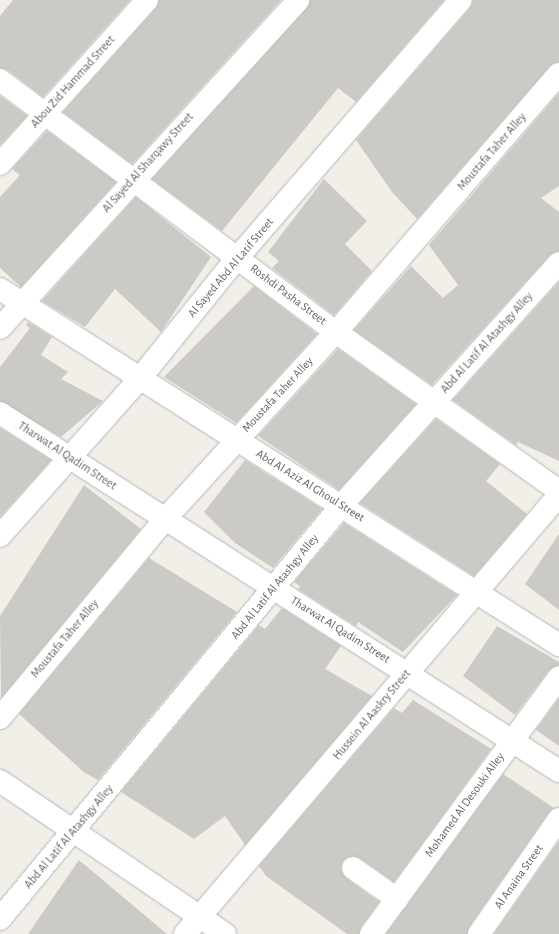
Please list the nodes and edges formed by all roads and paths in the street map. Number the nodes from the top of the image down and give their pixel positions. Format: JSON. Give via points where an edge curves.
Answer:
{"nodes":[{"id":1,"x":147,"y":0,"type":"edge"},
{"id":2,"x":298,"y":0,"type":"edge"},
{"id":3,"x":461,"y":0,"type":"edge"},
{"id":4,"x":559,"y":74,"type":"edge"},
{"id":5,"x":0,"y":80,"type":"edge"},
{"id":6,"x":44,"y":113,"type":"junction"},
{"id":7,"x":0,"y":164,"type":"edge"},
{"id":8,"x":132,"y":181,"type":"junction"},
{"id":9,"x":238,"y":257,"type":"junction"},
{"id":10,"x":559,"y":263,"type":"edge"},
{"id":11,"x":0,"y":289,"type":"edge"},
{"id":12,"x":22,"y":302,"type":"junction"},
{"id":13,"x":0,"y":328,"type":"edge"},
{"id":14,"x":336,"y":332,"type":"junction"},
{"id":15,"x":141,"y":377,"type":"junction"},
{"id":16,"x":434,"y":402,"type":"junction"},
{"id":17,"x":0,"y":413,"type":"edge"},
{"id":18,"x":236,"y":440,"type":"junction"},
{"id":19,"x":70,"y":458,"type":"junction"},
{"id":20,"x":559,"y":491,"type":"edge"},
{"id":21,"x":559,"y":494,"type":"edge"},
{"id":22,"x":341,"y":506,"type":"junction"},
{"id":23,"x":165,"y":519,"type":"junction"},
{"id":24,"x":0,"y":536,"type":"edge"},
{"id":25,"x":273,"y":589,"type":"junction"},
{"id":26,"x":477,"y":593,"type":"junction"},
{"id":27,"x":559,"y":645,"type":"edge"},
{"id":28,"x":408,"y":672,"type":"junction"},
{"id":29,"x":559,"y":677,"type":"edge"},
{"id":30,"x":0,"y":718,"type":"edge"},
{"id":31,"x":512,"y":741,"type":"junction"},
{"id":32,"x":559,"y":771,"type":"edge"},
{"id":33,"x":0,"y":781,"type":"edge"},
{"id":34,"x":559,"y":819,"type":"edge"},
{"id":35,"x":74,"y":830,"type":"junction"},
{"id":36,"x":353,"y":868,"type":"dead end"},
{"id":37,"x":396,"y":898,"type":"junction"},
{"id":38,"x":200,"y":917,"type":"junction"},
{"id":39,"x":0,"y":919,"type":"edge"},
{"id":40,"x":185,"y":934,"type":"edge"},
{"id":41,"x":225,"y":934,"type":"edge"},
{"id":42,"x":371,"y":934,"type":"edge"},
{"id":43,"x":479,"y":934,"type":"edge"}],
"edges":[{"from":1,"to":6,"type":"street","name":"Abou Zid Hammad Street"},
{"from":2,"to":8,"type":"street","name":"Al Sayed Al Sharqawy Street"},
{"from":3,"to":9,"type":"street","name":"Al Sayed Abd Al Latif Street"},
{"from":4,"to":14,"type":"street","name":"Moustafa Taher Alley"},
{"from":5,"to":6,"type":"street","name":"Roshdi Pasha Street"},
{"from":6,"to":7,"type":"street","name":"Abou Zid Hammad Street"},
{"from":6,"to":8,"type":"street","name":"Roshdi Pasha Street"},
{"from":8,"to":9,"type":"street","name":"Roshdi Pasha Street"},
{"from":8,"to":12,"type":"street","name":"Al Sayed Al Sharqawy Street"},
{"from":9,"to":14,"type":"street","name":"Roshdi Pasha Street"},
{"from":9,"to":15,"type":"street","name":"Al Sayed Abd Al Latif Street"},
{"from":10,"to":16,"type":"street","name":"Abd Al Latif Al Atashgy Alley"},
{"from":11,"to":12,"type":"street","name":"Abd Al Aziz Al Ghoul Street"},
{"from":12,"to":13,"type":"street","name":"Al Sayed Al Sharqawy Street"},
{"from":12,"to":15,"type":"street","name":"Abd Al Aziz Al Ghoul Street"},
{"from":14,"to":16,"type":"street","name":"Roshdi Pasha Street"},
{"from":14,"to":18,"type":"street","name":"Moustafa Taher Alley"},
{"from":15,"to":18,"type":"street","name":"Abd Al Aziz Al Ghoul Street"},
{"from":15,"to":19,"type":"street","name":"Al Sayed Abd Al Latif Street"},
{"from":16,"to":20,"type":"street","name":"Roshdi Pasha Street"},
{"from":16,"to":22,"type":"street","name":"Abd Al Latif Al Atashgy Alley"},
{"from":17,"to":19,"type":"street","name":"Tharwat Al Qadim Street"},
{"from":18,"to":22,"type":"street","name":"Abd Al Aziz Al Ghoul Street"},
{"from":18,"to":23,"type":"street","name":"Moustafa Taher Alley"},
{"from":19,"to":23,"type":"street","name":"Tharwat Al Qadim Street"},
{"from":19,"to":24,"type":"street","name":"Al Sayed Abd Al Latif Street"},
{"from":21,"to":26,"type":"street","name":"Hussein Al Aaskry Street"},
{"from":22,"to":25,"type":"street","name":"Abd Al Latif Al Atashgy Alley"},
{"from":22,"to":26,"type":"street","name":"Abd Al Aziz Al Ghoul Street"},
{"from":23,"to":25,"type":"street","name":"Tharwat Al Qadim Street"},
{"from":23,"to":30,"type":"street","name":"Moustafa Taher Alley"},
{"from":25,"to":28,"type":"street","name":"Tharwat Al Qadim Street"},
{"from":25,"to":35,"type":"street","name":"Abd Al Latif Al Atashgy Alley"},
{"from":26,"to":27,"type":"street","name":"Abd Al Aziz Al Ghoul Street"},
{"from":26,"to":28,"type":"street","name":"Hussein Al Aaskry Street"},
{"from":28,"to":31,"type":"street","name":"Tharwat Al Qadim Street"},
{"from":28,"to":38,"type":"street","name":"Hussein Al Aaskry Street"},
{"from":29,"to":31,"type":"street","name":"Mohamed Al Desouki Alley"},
{"from":31,"to":32,"type":"street","name":"Tharwat Al Qadim Street"},
{"from":31,"to":37,"type":"street","name":"Mohamed Al Desouki Alley"},
{"from":33,"to":35,"type":"street"},
{"from":34,"to":43,"type":"street","name":"Al Anaina Street"},
{"from":35,"to":38,"type":"street"},
{"from":35,"to":39,"type":"street","name":"Abd Al Latif Al Atashgy Alley"},
{"from":36,"to":37,"type":"street"},
{"from":37,"to":42,"type":"street","name":"Mohamed Al Desouki Alley"},
{"from":38,"to":40,"type":"street","name":"Hussein Al Aaskry Street"},
{"from":38,"to":41,"type":"street"}]}
